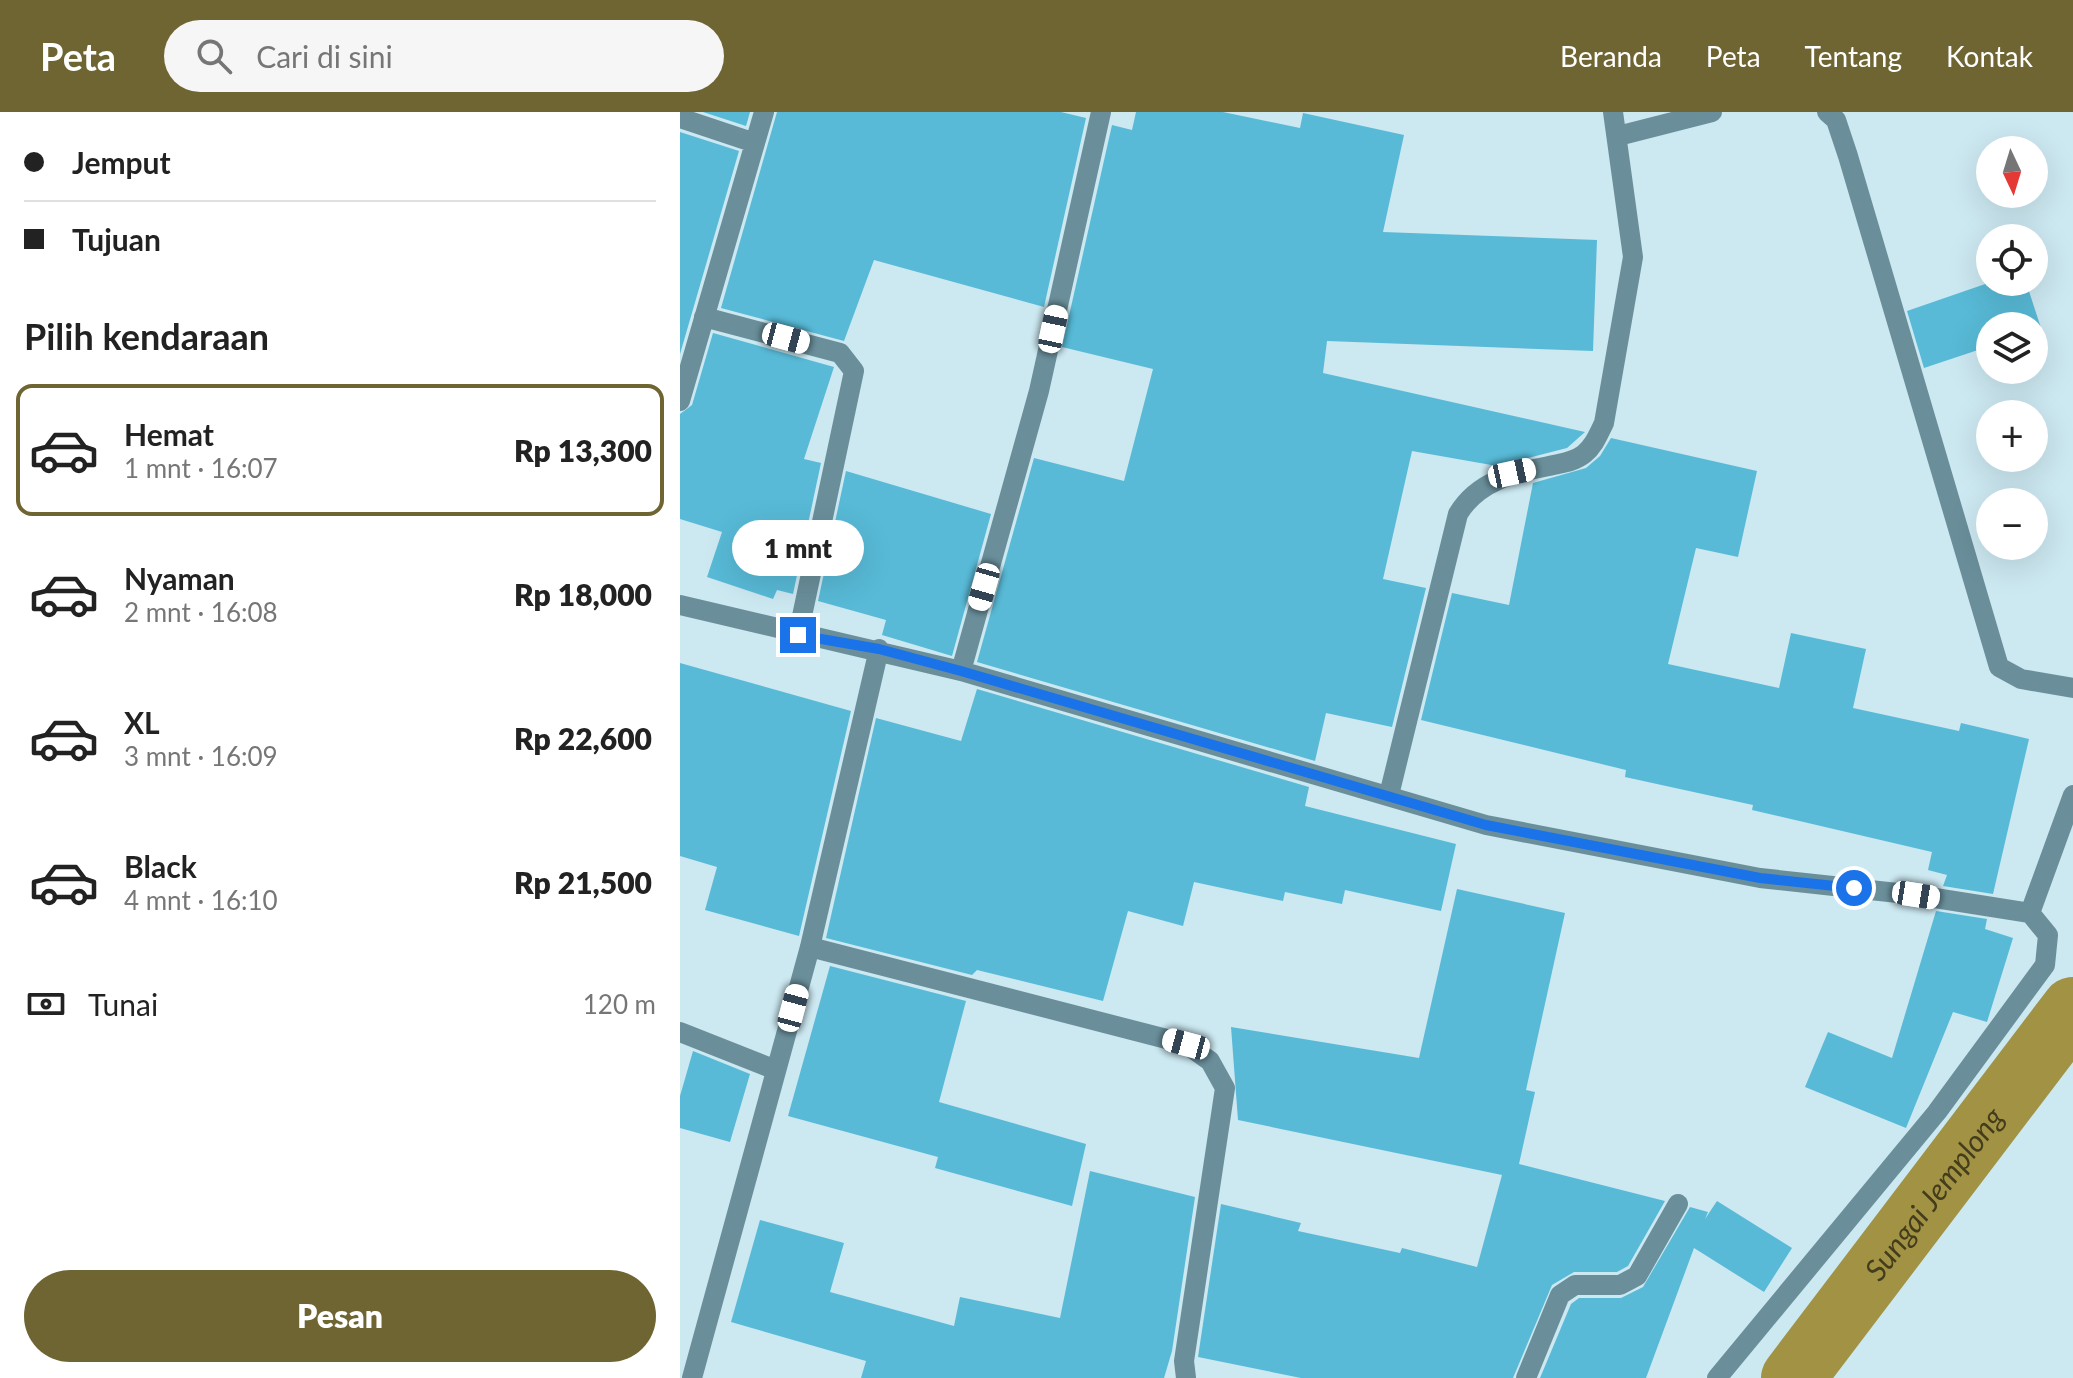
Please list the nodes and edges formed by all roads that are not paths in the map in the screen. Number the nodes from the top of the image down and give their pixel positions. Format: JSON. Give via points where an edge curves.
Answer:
{"nodes":[{"id":1,"x":764,"y":112,"type":"edge"},
{"id":2,"x":1101,"y":112,"type":"edge"},
{"id":3,"x":1613,"y":112,"type":"edge"},
{"id":4,"x":1712,"y":112,"type":"edge"},
{"id":5,"x":1827,"y":112,"type":"edge"},
{"id":6,"x":680,"y":118,"type":"edge"},
{"id":7,"x":1618,"y":136,"type":"junction"},
{"id":8,"x":755,"y":143,"type":"junction"},
{"id":9,"x":704,"y":317,"type":"junction"},
{"id":10,"x":680,"y":401,"type":"edge"},
{"id":11,"x":680,"y":605,"type":"edge"},
{"id":12,"x":798,"y":635,"type":"junction"},
{"id":13,"x":879,"y":649,"type":"junction"},
{"id":14,"x":961,"y":671,"type":"junction"},
{"id":15,"x":2073,"y":688,"type":"edge"},
{"id":16,"x":1389,"y":795,"type":"junction"},
{"id":17,"x":2073,"y":795,"type":"edge"},
{"id":18,"x":2030,"y":913,"type":"junction"},
{"id":19,"x":810,"y":947,"type":"junction"},
{"id":20,"x":680,"y":1032,"type":"edge"},
{"id":21,"x":776,"y":1070,"type":"junction"},
{"id":22,"x":1678,"y":1204,"type":"dead end"},
{"id":23,"x":692,"y":1378,"type":"edge"},
{"id":24,"x":1186,"y":1378,"type":"edge"},
{"id":25,"x":1526,"y":1378,"type":"edge"},
{"id":26,"x":1717,"y":1378,"type":"edge"}],
"edges":[{"from":1,"to":8,"type":"street"},
{"from":2,"to":14,"type":"street","via":[[1039,391]]},
{"from":3,"to":7,"type":"street"},
{"from":4,"to":7,"type":"street"},
{"from":5,"to":15,"type":"street","via":[[1836,120],[1848,156],[1999,667],[2021,679]]},
{"from":6,"to":8,"type":"street"},
{"from":7,"to":16,"type":"street","via":[[1633,257],[1604,423],[1582,456],[1512,473],[1468,497],[1458,514]]},
{"from":8,"to":9,"type":"street"},
{"from":9,"to":10,"type":"street"},
{"from":9,"to":12,"type":"street","via":[[840,353],[854,371]]},
{"from":11,"to":12,"type":"street"},
{"from":12,"to":13,"type":"street"},
{"from":13,"to":14,"type":"street"},
{"from":13,"to":19,"type":"street"},
{"from":14,"to":16,"type":"street"},
{"from":16,"to":18,"type":"street","via":[[1486,825],[1760,878]]},
{"from":17,"to":18,"type":"street"},
{"from":18,"to":26,"type":"street","via":[[2048,935],[2045,965],[1937,1112]]},
{"from":19,"to":21,"type":"street"},
{"from":19,"to":24,"type":"street","via":[[1186,1044],[1210,1061],[1225,1088],[1184,1361]]},
{"from":20,"to":21,"type":"street"},
{"from":21,"to":23,"type":"street"},
{"from":22,"to":25,"type":"street","via":[[1637,1276],[1620,1285],[1575,1285],[1560,1295]]}]}
